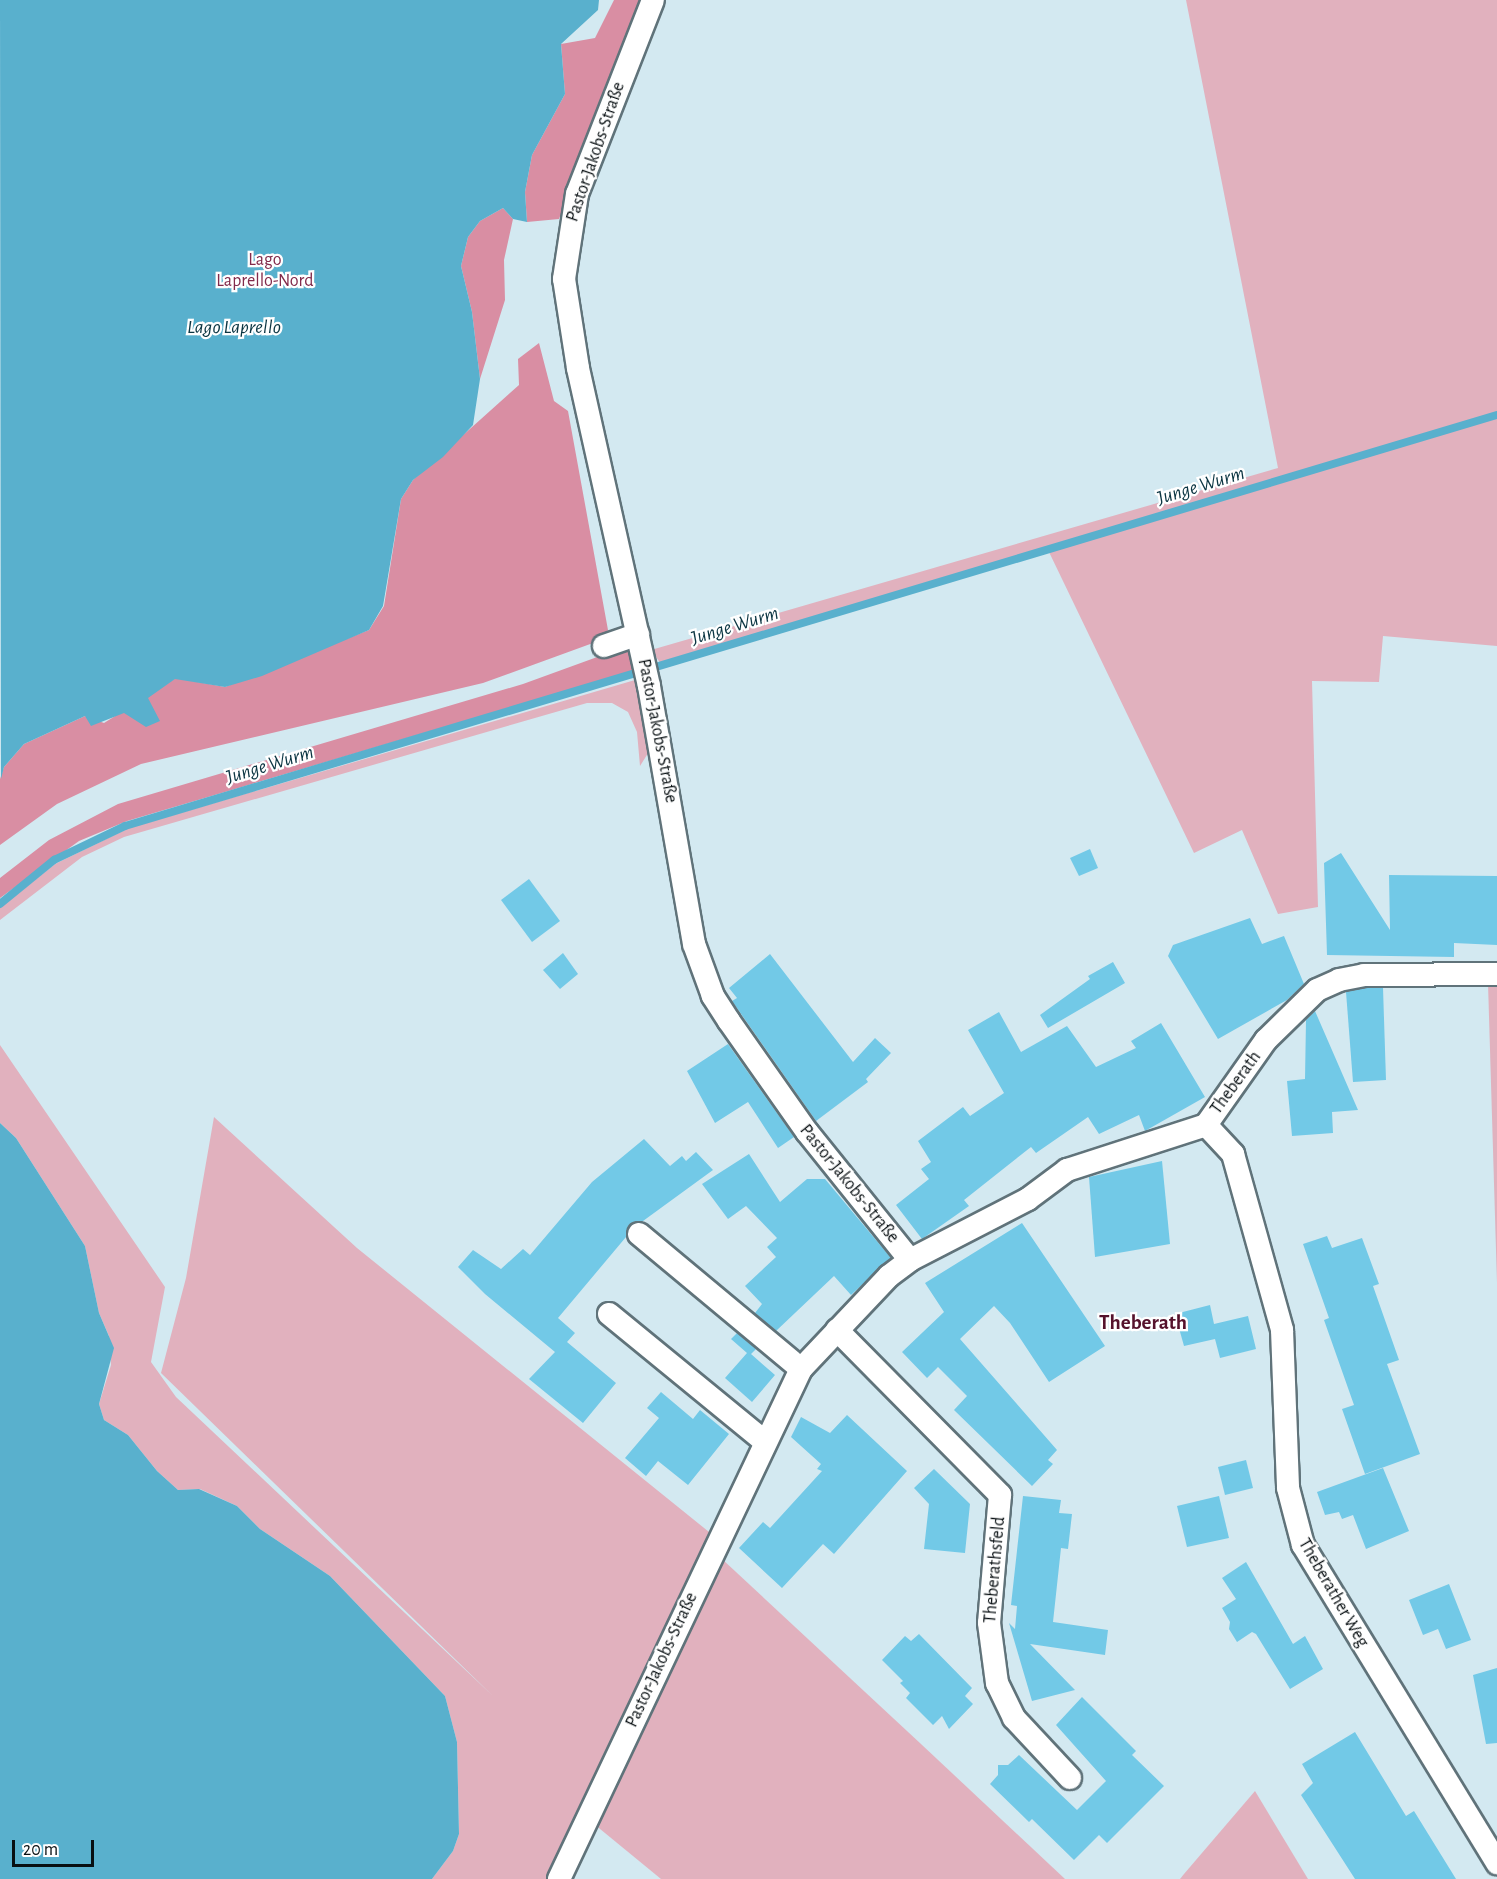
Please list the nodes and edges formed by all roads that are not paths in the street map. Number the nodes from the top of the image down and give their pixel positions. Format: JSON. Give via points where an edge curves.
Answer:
{"nodes":[{"id":1,"x":653,"y":0,"type":"edge"},
{"id":2,"x":640,"y":644,"type":"junction"},
{"id":3,"x":604,"y":646,"type":"dead end"},
{"id":4,"x":1497,"y":974,"type":"edge"},
{"id":5,"x":1206,"y":1125,"type":"junction"},
{"id":6,"x":639,"y":1234,"type":"dead end"},
{"id":7,"x":910,"y":1260,"type":"junction"},
{"id":8,"x":609,"y":1314,"type":"dead end"},
{"id":9,"x":837,"y":1330,"type":"junction"},
{"id":10,"x":801,"y":1369,"type":"junction"},
{"id":11,"x":764,"y":1441,"type":"junction"},
{"id":12,"x":1070,"y":1778,"type":"dead end"},
{"id":13,"x":1497,"y":1863,"type":"edge"},
{"id":14,"x":559,"y":1879,"type":"edge"}],
"edges":[{"from":1,"to":2,"type":"street","name":"Pastor-Jakobs-Straße","via":[[577,194],[564,279],[578,368]]},
{"from":2,"to":3,"type":"street"},
{"from":2,"to":7,"type":"street","name":"Pastor-Jakobs-Straße","via":[[694,944],[713,996],[807,1132]]},
{"from":4,"to":5,"type":"street","name":"Theberath","via":[[1364,975],[1317,990],[1266,1040]]},
{"from":5,"to":7,"type":"street","name":"Theberath","via":[[1067,1170],[1028,1199]]},
{"from":5,"to":13,"type":"street","name":"Theberather Weg","via":[[1233,1154],[1282,1330],[1288,1488],[1304,1545]]},
{"from":6,"to":10,"type":"street"},
{"from":7,"to":9,"type":"street","name":"Pastor-Jakobs-Straße"},
{"from":8,"to":11,"type":"street"},
{"from":9,"to":10,"type":"street","name":"Pastor-Jakobs-Straße"},
{"from":9,"to":12,"type":"street","name":"Theberathsfeld","via":[[1000,1495],[988,1623],[998,1683],[1014,1718]]},
{"from":10,"to":11,"type":"street","name":"Pastor-Jakobs-Straße"},
{"from":11,"to":14,"type":"street","name":"Pastor-Jakobs-Straße"}]}
